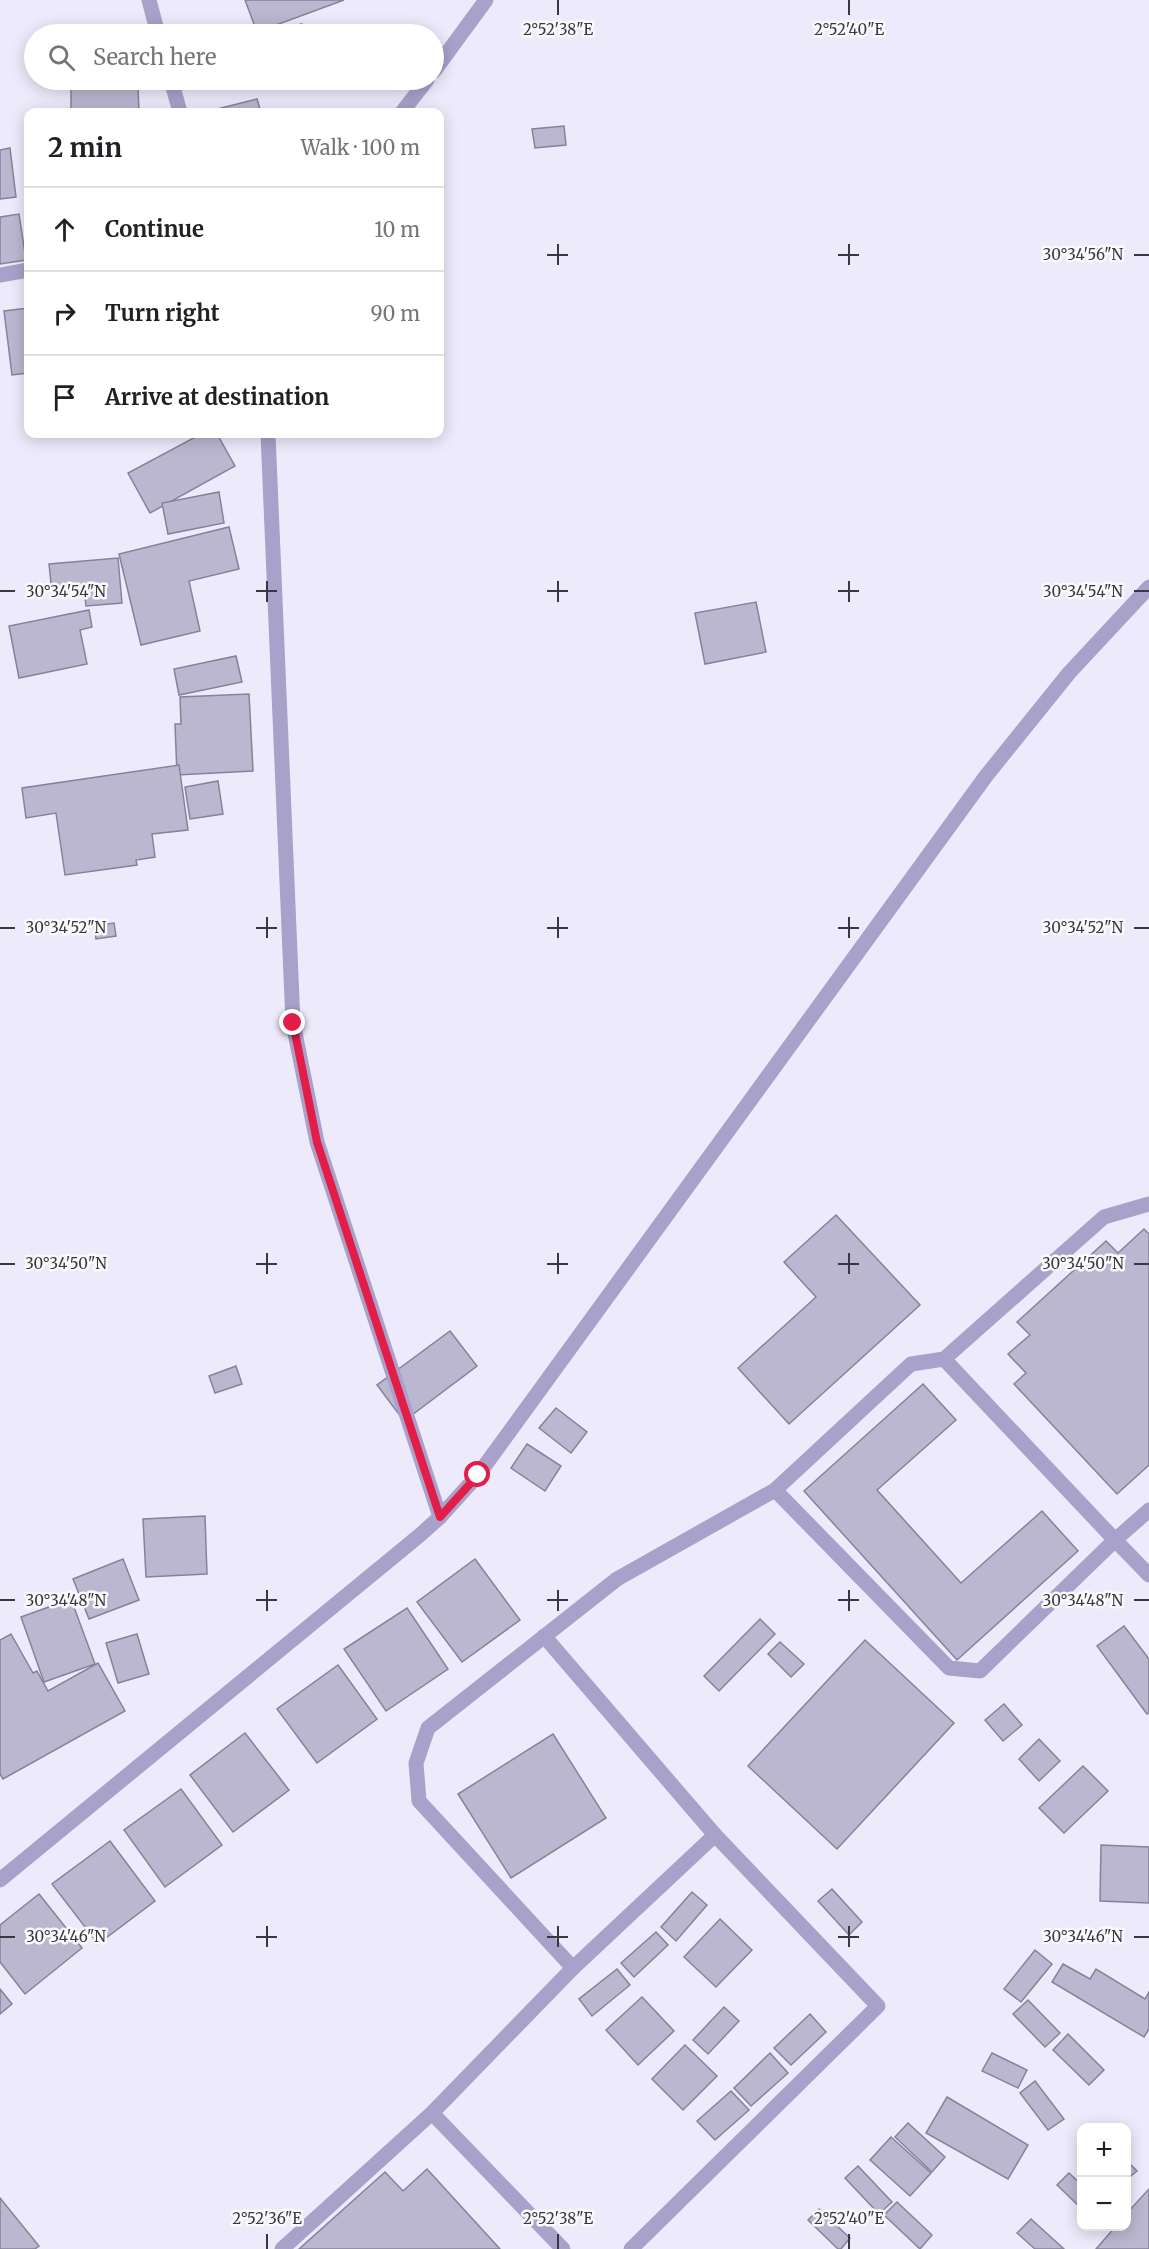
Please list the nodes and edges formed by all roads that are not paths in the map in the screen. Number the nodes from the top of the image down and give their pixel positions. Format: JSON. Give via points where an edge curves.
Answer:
{"nodes":[{"id":1,"x":148,"y":0,"type":"edge"},
{"id":2,"x":486,"y":0,"type":"edge"},
{"id":3,"x":155,"y":24,"type":"edge"},
{"id":4,"x":444,"y":57,"type":"edge"},
{"id":5,"x":174,"y":90,"type":"edge"},
{"id":6,"x":419,"y":90,"type":"edge"},
{"id":7,"x":179,"y":108,"type":"edge"},
{"id":8,"x":405,"y":108,"type":"edge"},
{"id":9,"x":24,"y":271,"type":"edge"},
{"id":10,"x":0,"y":275,"type":"edge"},
{"id":11,"x":268,"y":438,"type":"edge"},
{"id":12,"x":1149,"y":587,"type":"edge"},
{"id":13,"x":1149,"y":1204,"type":"edge"},
{"id":14,"x":944,"y":1359,"type":"junction"},
{"id":15,"x":775,"y":1490,"type":"junction"},
{"id":16,"x":1149,"y":1510,"type":"edge"},
{"id":17,"x":440,"y":1517,"type":"junction"},
{"id":18,"x":1115,"y":1540,"type":"junction"},
{"id":19,"x":1149,"y":1575,"type":"edge"},
{"id":20,"x":544,"y":1636,"type":"junction"},
{"id":21,"x":715,"y":1835,"type":"junction"},
{"id":22,"x":0,"y":1880,"type":"edge"},
{"id":23,"x":573,"y":1968,"type":"junction"},
{"id":24,"x":432,"y":2113,"type":"junction"},
{"id":25,"x":282,"y":2249,"type":"edge"},
{"id":26,"x":563,"y":2249,"type":"edge"},
{"id":27,"x":631,"y":2249,"type":"edge"}],
"edges":[{"from":1,"to":3,"type":"street"},
{"from":2,"to":4,"type":"street"},
{"from":5,"to":7,"type":"street"},
{"from":6,"to":8,"type":"street"},
{"from":9,"to":10,"type":"street"},
{"from":11,"to":17,"type":"street","via":[[293,1023],[317,1142]]},
{"from":12,"to":17,"type":"street","via":[[1069,673],[986,776],[485,1466]]},
{"from":13,"to":14,"type":"street","via":[[1104,1217]]},
{"from":14,"to":15,"type":"street","via":[[911,1364]]},
{"from":14,"to":18,"type":"street"},
{"from":15,"to":18,"type":"street","via":[[949,1668],[980,1671]]},
{"from":15,"to":20,"type":"street","via":[[617,1579]]},
{"from":16,"to":18,"type":"street"},
{"from":17,"to":22,"type":"street"},
{"from":18,"to":19,"type":"street"},
{"from":20,"to":21,"type":"street"},
{"from":20,"to":23,"type":"street","via":[[428,1728],[416,1763],[419,1801]]},
{"from":21,"to":23,"type":"street"},
{"from":21,"to":27,"type":"street","via":[[878,2006]]},
{"from":23,"to":24,"type":"street"},
{"from":24,"to":25,"type":"street"},
{"from":24,"to":26,"type":"street"}]}
